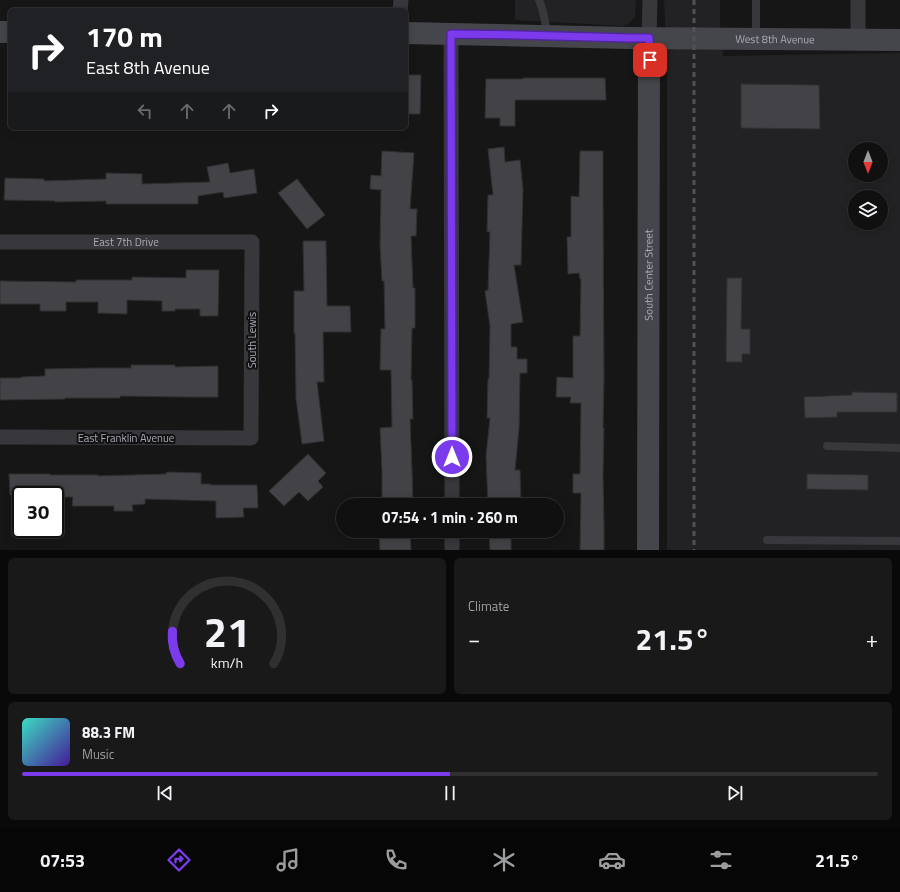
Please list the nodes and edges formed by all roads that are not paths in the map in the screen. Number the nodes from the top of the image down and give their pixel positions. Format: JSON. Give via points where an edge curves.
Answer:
{"nodes":[{"id":1,"x":539,"y":0,"type":"edge"},
{"id":2,"x":650,"y":0,"type":"edge"},
{"id":3,"x":756,"y":0,"type":"edge"},
{"id":4,"x":858,"y":0,"type":"edge"},
{"id":5,"x":408,"y":33,"type":"edge"},
{"id":6,"x":451,"y":34,"type":"junction"},
{"id":7,"x":548,"y":36,"type":"junction"},
{"id":8,"x":649,"y":38,"type":"junction"},
{"id":9,"x":756,"y":39,"type":"junction"},
{"id":10,"x":858,"y":39,"type":"junction"},
{"id":11,"x":900,"y":40,"type":"edge"},
{"id":12,"x":0,"y":242,"type":"edge"},
{"id":13,"x":252,"y":242,"type":"joint"},
{"id":14,"x":0,"y":437,"type":"edge"},
{"id":15,"x":251,"y":438,"type":"joint"},
{"id":16,"x":827,"y":446,"type":"dead end"},
{"id":17,"x":900,"y":448,"type":"edge"},
{"id":18,"x":452,"y":498,"type":"edge"},
{"id":19,"x":452,"y":538,"type":"edge"},
{"id":20,"x":767,"y":540,"type":"dead end"},
{"id":21,"x":900,"y":541,"type":"edge"},
{"id":22,"x":452,"y":550,"type":"edge"},
{"id":23,"x":648,"y":550,"type":"edge"}],
"edges":[{"from":1,"to":7,"type":"lane"},
{"from":2,"to":8,"type":"street","name":"South Center Street"},
{"from":3,"to":9,"type":"lane"},
{"from":4,"to":10,"type":"street"},
{"from":5,"to":6,"type":"street","name":"West 8th Avenue"},
{"from":6,"to":7,"type":"street","name":"West 8th Avenue"},
{"from":6,"to":18,"type":"street"},
{"from":7,"to":8,"type":"street","name":"West 8th Avenue"},
{"from":8,"to":9,"type":"street","name":"West 8th Avenue"},
{"from":8,"to":23,"type":"street","name":"South Center Street"},
{"from":9,"to":10,"type":"street","name":"West 8th Avenue"},
{"from":10,"to":11,"type":"street","name":"West 8th Avenue"},
{"from":12,"to":13,"type":"street","name":"East 7th Drive"},
{"from":13,"to":15,"type":"street","name":"South Lewis"},
{"from":14,"to":15,"type":"street","name":"East Franklin Avenue"},
{"from":16,"to":17,"type":"lane"},
{"from":19,"to":22,"type":"street"},
{"from":20,"to":21,"type":"lane"}]}
